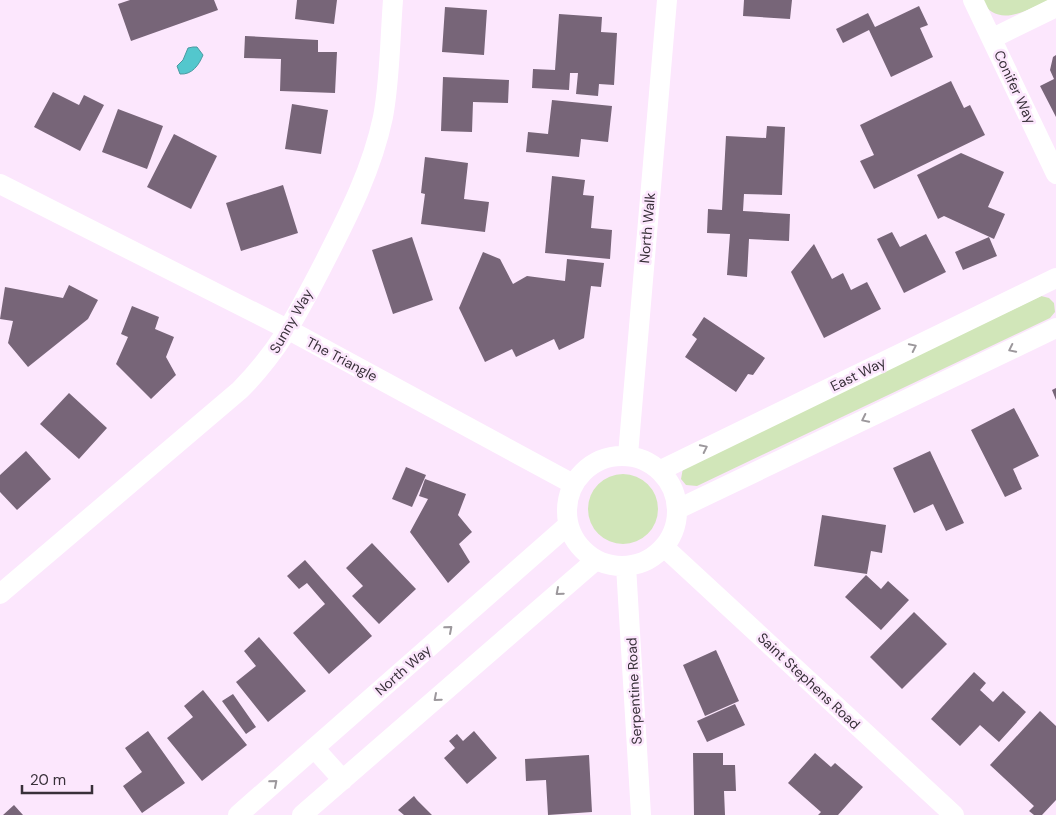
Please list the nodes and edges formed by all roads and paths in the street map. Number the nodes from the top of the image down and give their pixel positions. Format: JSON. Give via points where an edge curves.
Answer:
{"nodes":[{"id":1,"x":393,"y":0,"type":"edge"},
{"id":2,"x":667,"y":0,"type":"edge"},
{"id":3,"x":973,"y":0,"type":"edge"},
{"id":4,"x":1056,"y":7,"type":"edge"},
{"id":5,"x":992,"y":38,"type":"junction"},
{"id":6,"x":1056,"y":174,"type":"edge"},
{"id":7,"x":0,"y":184,"type":"edge"},
{"id":8,"x":1056,"y":278,"type":"edge"},
{"id":9,"x":1056,"y":328,"type":"edge"},
{"id":10,"x":289,"y":330,"type":"junction"},
{"id":11,"x":628,"y":455,"type":"junction"},
{"id":12,"x":660,"y":470,"type":"junction"},
{"id":13,"x":573,"y":484,"type":"junction"},
{"id":14,"x":678,"y":509,"type":"junction"},
{"id":15,"x":568,"y":525,"type":"junction"},
{"id":16,"x":664,"y":547,"type":"junction"},
{"id":17,"x":596,"y":560,"type":"junction"},
{"id":18,"x":626,"y":566,"type":"junction"},
{"id":19,"x":0,"y":594,"type":"edge"},
{"id":20,"x":314,"y":748,"type":"junction"},
{"id":21,"x":343,"y":780,"type":"junction"},
{"id":22,"x":238,"y":815,"type":"edge"},
{"id":23,"x":302,"y":815,"type":"edge"},
{"id":24,"x":642,"y":815,"type":"edge"},
{"id":25,"x":954,"y":815,"type":"edge"}],
"edges":[{"from":1,"to":10,"type":"street","name":"Sunny Way","via":[[383,115],[372,160],[356,202]]},
{"from":2,"to":11,"type":"street","name":"North Walk"},
{"from":3,"to":5,"type":"street","name":"Conifer Way"},
{"from":4,"to":5,"type":"street"},
{"from":5,"to":6,"type":"street","name":"Conifer Way"},
{"from":7,"to":10,"type":"street","name":"The Triangle"},
{"from":12,"to":8,"type":"street","name":"East Way","one_way":true},
{"from":9,"to":14,"type":"street","one_way":true},
{"from":10,"to":13,"type":"street","name":"The Triangle"},
{"from":10,"to":19,"type":"street","name":"Sunny Way","via":[[265,365],[240,390]]},
{"from":11,"to":12,"type":"street","via":[[645,460]]},
{"from":11,"to":13,"type":"street","via":[[606,457],[587,468]]},
{"from":12,"to":14,"type":"street","via":[[673,487]]},
{"from":13,"to":15,"type":"street","via":[[567,504]]},
{"from":14,"to":16,"type":"street","via":[[675,529]]},
{"from":15,"to":17,"type":"street","via":[[574,539]]},
{"from":20,"to":15,"type":"street","name":"North Way","one_way":true},
{"from":16,"to":18,"type":"street","via":[[647,560]]},
{"from":16,"to":25,"type":"street","name":"Saint Stephens Road"},
{"from":17,"to":18,"type":"street"},
{"from":17,"to":21,"type":"street","one_way":true},
{"from":18,"to":24,"type":"street","name":"Serpentine Road"},
{"from":20,"to":21,"type":"street"},
{"from":22,"to":20,"type":"street","name":"North Way","one_way":true},
{"from":21,"to":23,"type":"street"}]}
